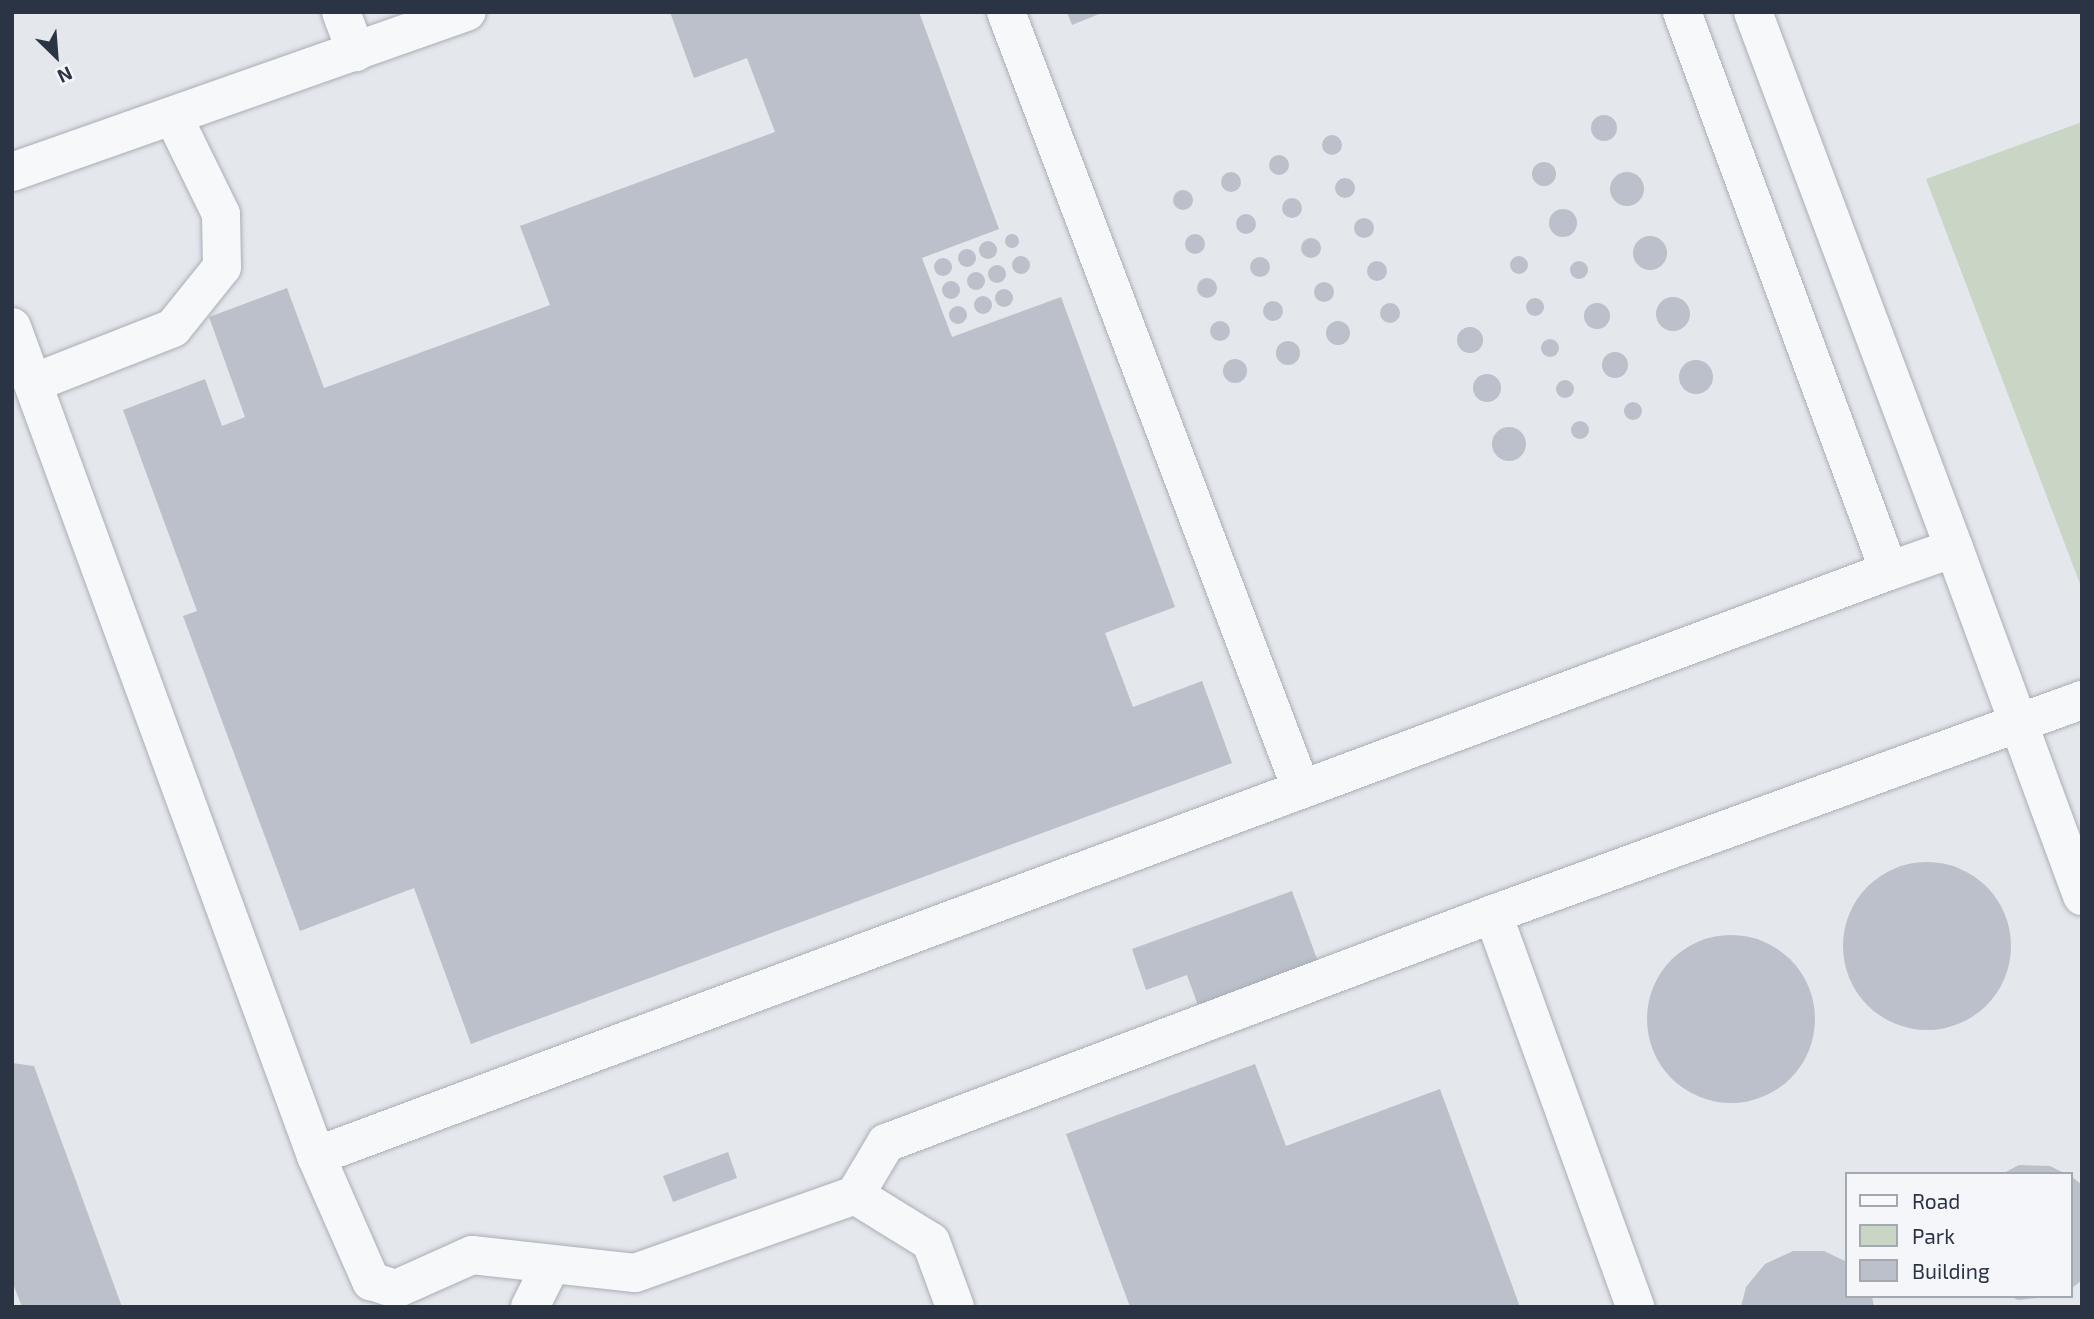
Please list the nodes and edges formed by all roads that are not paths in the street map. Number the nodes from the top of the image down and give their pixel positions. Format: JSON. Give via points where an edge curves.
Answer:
{"nodes":[{"id":1,"x":341,"y":12,"type":"edge"},
{"id":2,"x":467,"y":12,"type":"edge"},
{"id":3,"x":1006,"y":12,"type":"edge"},
{"id":4,"x":1682,"y":12,"type":"edge"},
{"id":5,"x":1753,"y":12,"type":"edge"},
{"id":6,"x":356,"y":52,"type":"junction"},
{"id":7,"x":173,"y":116,"type":"junction"},
{"id":8,"x":12,"y":172,"type":"edge"},
{"id":9,"x":12,"y":327,"type":"edge"},
{"id":10,"x":33,"y":383,"type":"junction"},
{"id":11,"x":1954,"y":548,"type":"junction"},
{"id":12,"x":1889,"y":571,"type":"junction"},
{"id":13,"x":2082,"y":700,"type":"edge"},
{"id":14,"x":2018,"y":724,"type":"junction"},
{"id":15,"x":1301,"y":788,"type":"junction"},
{"id":16,"x":2082,"y":897,"type":"edge"},
{"id":17,"x":1493,"y":914,"type":"junction"},
{"id":18,"x":316,"y":1156,"type":"junction"},
{"id":19,"x":855,"y":1195,"type":"junction"},
{"id":20,"x":550,"y":1266,"type":"junction"},
{"id":21,"x":530,"y":1307,"type":"edge"},
{"id":22,"x":956,"y":1307,"type":"edge"},
{"id":23,"x":1635,"y":1307,"type":"edge"}],
"edges":[{"from":1,"to":6,"type":"lane"},
{"from":2,"to":6,"type":"lane"},
{"from":3,"to":15,"type":"lane"},
{"from":4,"to":12,"type":"lane"},
{"from":5,"to":11,"type":"lane"},
{"from":6,"to":7,"type":"lane"},
{"from":7,"to":8,"type":"lane"},
{"from":7,"to":10,"type":"lane","via":[[221,214],[222,267],[173,328]]},
{"from":9,"to":10,"type":"lane"},
{"from":10,"to":18,"type":"lane"},
{"from":11,"to":12,"type":"lane"},
{"from":11,"to":14,"type":"lane"},
{"from":12,"to":15,"type":"lane"},
{"from":13,"to":14,"type":"lane"},
{"from":14,"to":16,"type":"lane"},
{"from":14,"to":17,"type":"lane"},
{"from":15,"to":18,"type":"lane"},
{"from":17,"to":19,"type":"lane","via":[[886,1143]]},
{"from":17,"to":23,"type":"lane"},
{"from":18,"to":20,"type":"lane","via":[[370,1281],[396,1289],[472,1255]]},
{"from":19,"to":20,"type":"lane","via":[[635,1273]]},
{"from":19,"to":22,"type":"lane","via":[[932,1242]]},
{"from":20,"to":21,"type":"lane"}]}
